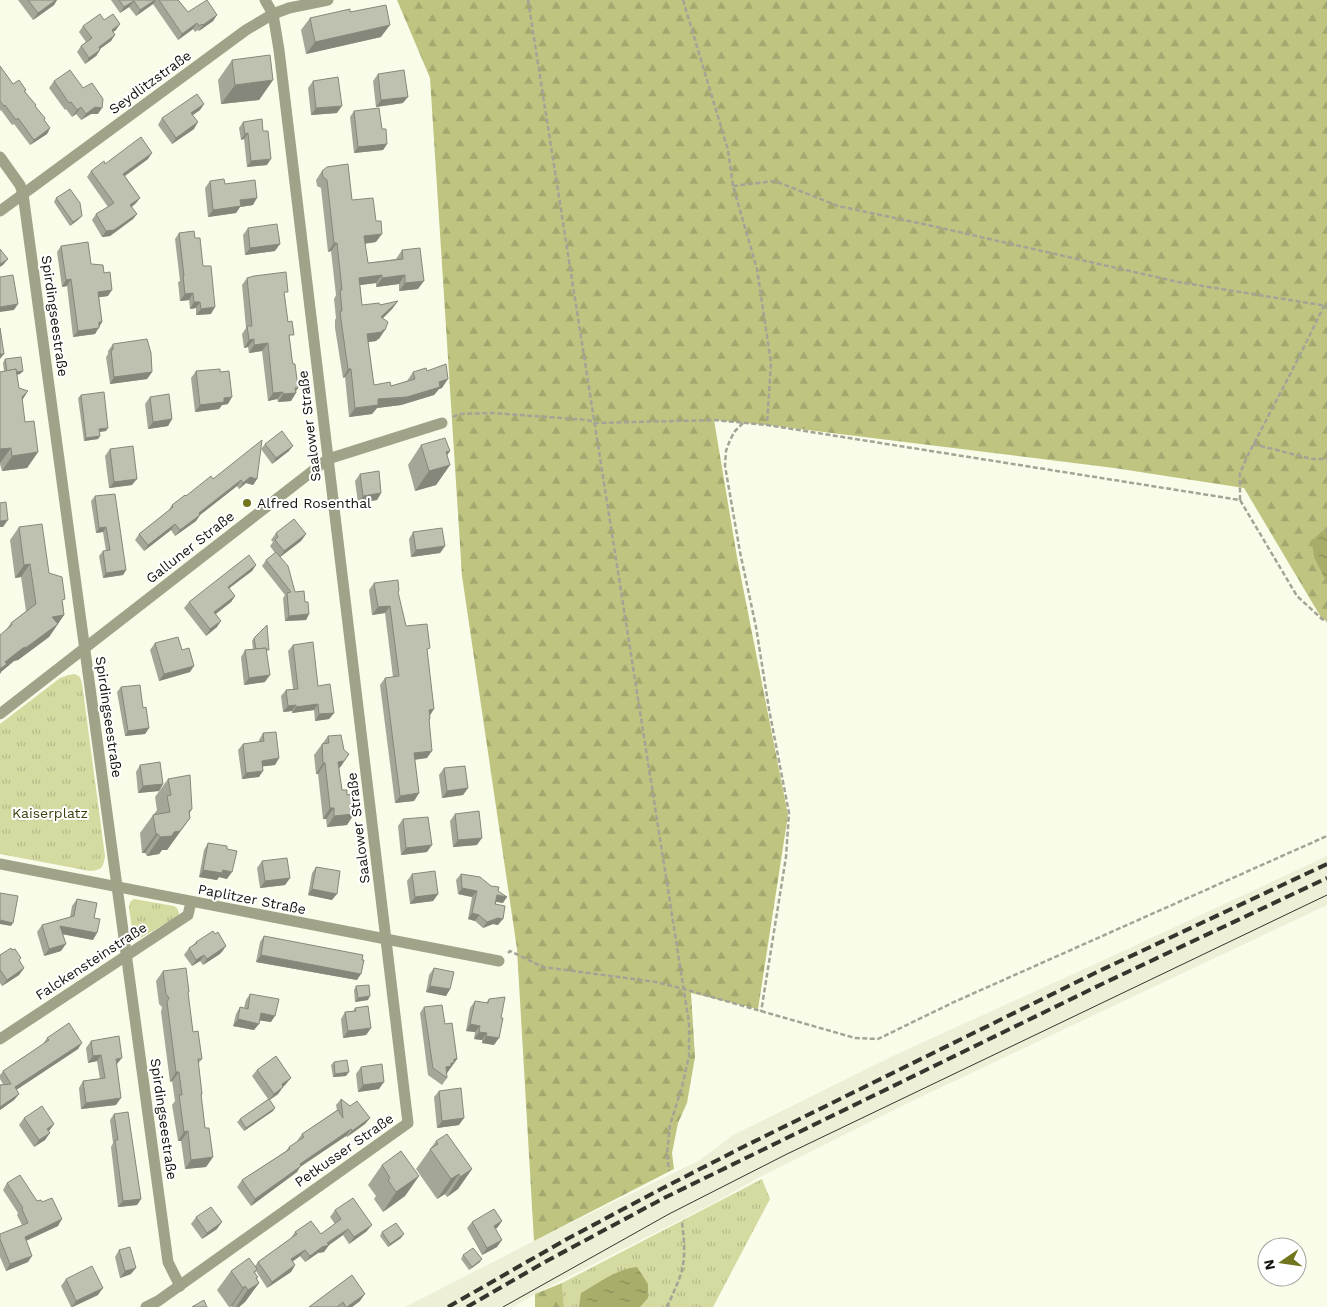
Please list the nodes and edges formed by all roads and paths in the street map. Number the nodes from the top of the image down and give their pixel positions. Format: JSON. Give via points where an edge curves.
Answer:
{"nodes":[{"id":1,"x":265,"y":0,"type":"edge"},
{"id":2,"x":328,"y":0,"type":"edge"},
{"id":3,"x":528,"y":0,"type":"edge"},
{"id":4,"x":683,"y":0,"type":"edge"},
{"id":5,"x":273,"y":14,"type":"junction"},
{"id":6,"x":0,"y":157,"type":"edge"},
{"id":7,"x":733,"y":186,"type":"junction"},
{"id":8,"x":23,"y":194,"type":"junction"},
{"id":9,"x":0,"y":211,"type":"edge"},
{"id":10,"x":1325,"y":306,"type":"edge"},
{"id":11,"x":442,"y":423,"type":"joint"},
{"id":12,"x":595,"y":423,"type":"junction"},
{"id":13,"x":743,"y":423,"type":"junction"},
{"id":14,"x":767,"y":425,"type":"junction"},
{"id":15,"x":1253,"y":444,"type":"junction"},
{"id":16,"x":328,"y":459,"type":"junction"},
{"id":17,"x":1327,"y":459,"type":"edge"},
{"id":18,"x":1240,"y":500,"type":"junction"},
{"id":19,"x":1327,"y":621,"type":"edge"},
{"id":20,"x":85,"y":648,"type":"junction"},
{"id":21,"x":0,"y":714,"type":"edge"},
{"id":22,"x":1327,"y":836,"type":"edge"},
{"id":23,"x":0,"y":864,"type":"edge"},
{"id":24,"x":117,"y":886,"type":"junction"},
{"id":25,"x":191,"y":902,"type":"junction"},
{"id":26,"x":386,"y":940,"type":"junction"},
{"id":27,"x":126,"y":956,"type":"junction"},
{"id":28,"x":499,"y":961,"type":"joint"},
{"id":29,"x":684,"y":989,"type":"junction"},
{"id":30,"x":761,"y":1012,"type":"junction"},
{"id":31,"x":0,"y":1039,"type":"edge"},
{"id":32,"x":669,"y":1171,"type":"dead end"},
{"id":33,"x":682,"y":1222,"type":"dead end"},
{"id":34,"x":180,"y":1286,"type":"junction"},
{"id":35,"x":146,"y":1307,"type":"edge"},
{"id":36,"x":667,"y":1307,"type":"edge"}],
"edges":[{"from":1,"to":5,"type":"street","name":"Saalower Straße"},
{"from":2,"to":5,"type":"street","name":"Seydlitzstraße"},
{"from":3,"to":12,"type":"path"},
{"from":4,"to":7,"type":"path","via":[[728,150]]},
{"from":5,"to":8,"type":"street","name":"Seydlitzstraße","via":[[246,30]]},
{"from":5,"to":16,"type":"street","name":"Saalower Straße"},
{"from":6,"to":8,"type":"street","name":"Spirdingseestraße"},
{"from":7,"to":10,"type":"path","via":[[775,181],[838,206],[1178,282]]},
{"from":7,"to":14,"type":"path","via":[[757,269],[771,363]]},
{"from":8,"to":9,"type":"street","name":"Seydlitzstraße"},
{"from":8,"to":20,"type":"street","name":"Spirdingseestraße"},
{"from":10,"to":15,"type":"path"},
{"from":11,"to":12,"type":"path","via":[[459,414],[493,413]]},
{"from":11,"to":16,"type":"street","name":"Galluner Straße"},
{"from":12,"to":13,"type":"path","via":[[714,420]]},
{"from":12,"to":29,"type":"path"},
{"from":13,"to":14,"type":"path"},
{"from":13,"to":30,"type":"path","via":[[730,440],[725,466],[789,812],[786,857]]},
{"from":14,"to":18,"type":"path"},
{"from":15,"to":17,"type":"path","via":[[1312,459]]},
{"from":15,"to":18,"type":"path","via":[[1240,473]]},
{"from":16,"to":20,"type":"street","name":"Galluner Straße"},
{"from":16,"to":26,"type":"street","name":"Saalower Straße"},
{"from":18,"to":19,"type":"path","via":[[1297,596]]},
{"from":20,"to":21,"type":"street","name":"Galluner Straße"},
{"from":20,"to":24,"type":"street","name":"Spirdingseestraße"},
{"from":22,"to":30,"type":"path","via":[[878,1039],[855,1038]]},
{"from":23,"to":24,"type":"street","name":"Paplitzer Straße"},
{"from":24,"to":25,"type":"street","name":"Paplitzer Straße"},
{"from":24,"to":27,"type":"street","name":"Spirdingseestraße"},
{"from":25,"to":26,"type":"street","name":"Paplitzer Straße"},
{"from":25,"to":27,"type":"street","name":"Falckensteinstraße","via":[[188,915]]},
{"from":26,"to":28,"type":"street","name":"Paplitzer Straße"},
{"from":26,"to":34,"type":"street","name":"Petkusser Straße","via":[[408,1123]]},
{"from":27,"to":31,"type":"street","name":"Falckensteinstraße"},
{"from":27,"to":34,"type":"street","name":"Spirdingseestraße","via":[[168,1262]]},
{"from":28,"to":29,"type":"path","via":[[510,951],[543,968],[656,982]]},
{"from":29,"to":30,"type":"path"},
{"from":29,"to":32,"type":"path","via":[[689,1056],[670,1125]]},
{"from":33,"to":36,"type":"path","via":[[681,1274]]},
{"from":34,"to":35,"type":"street","name":"Petkusser Straße"}]}
